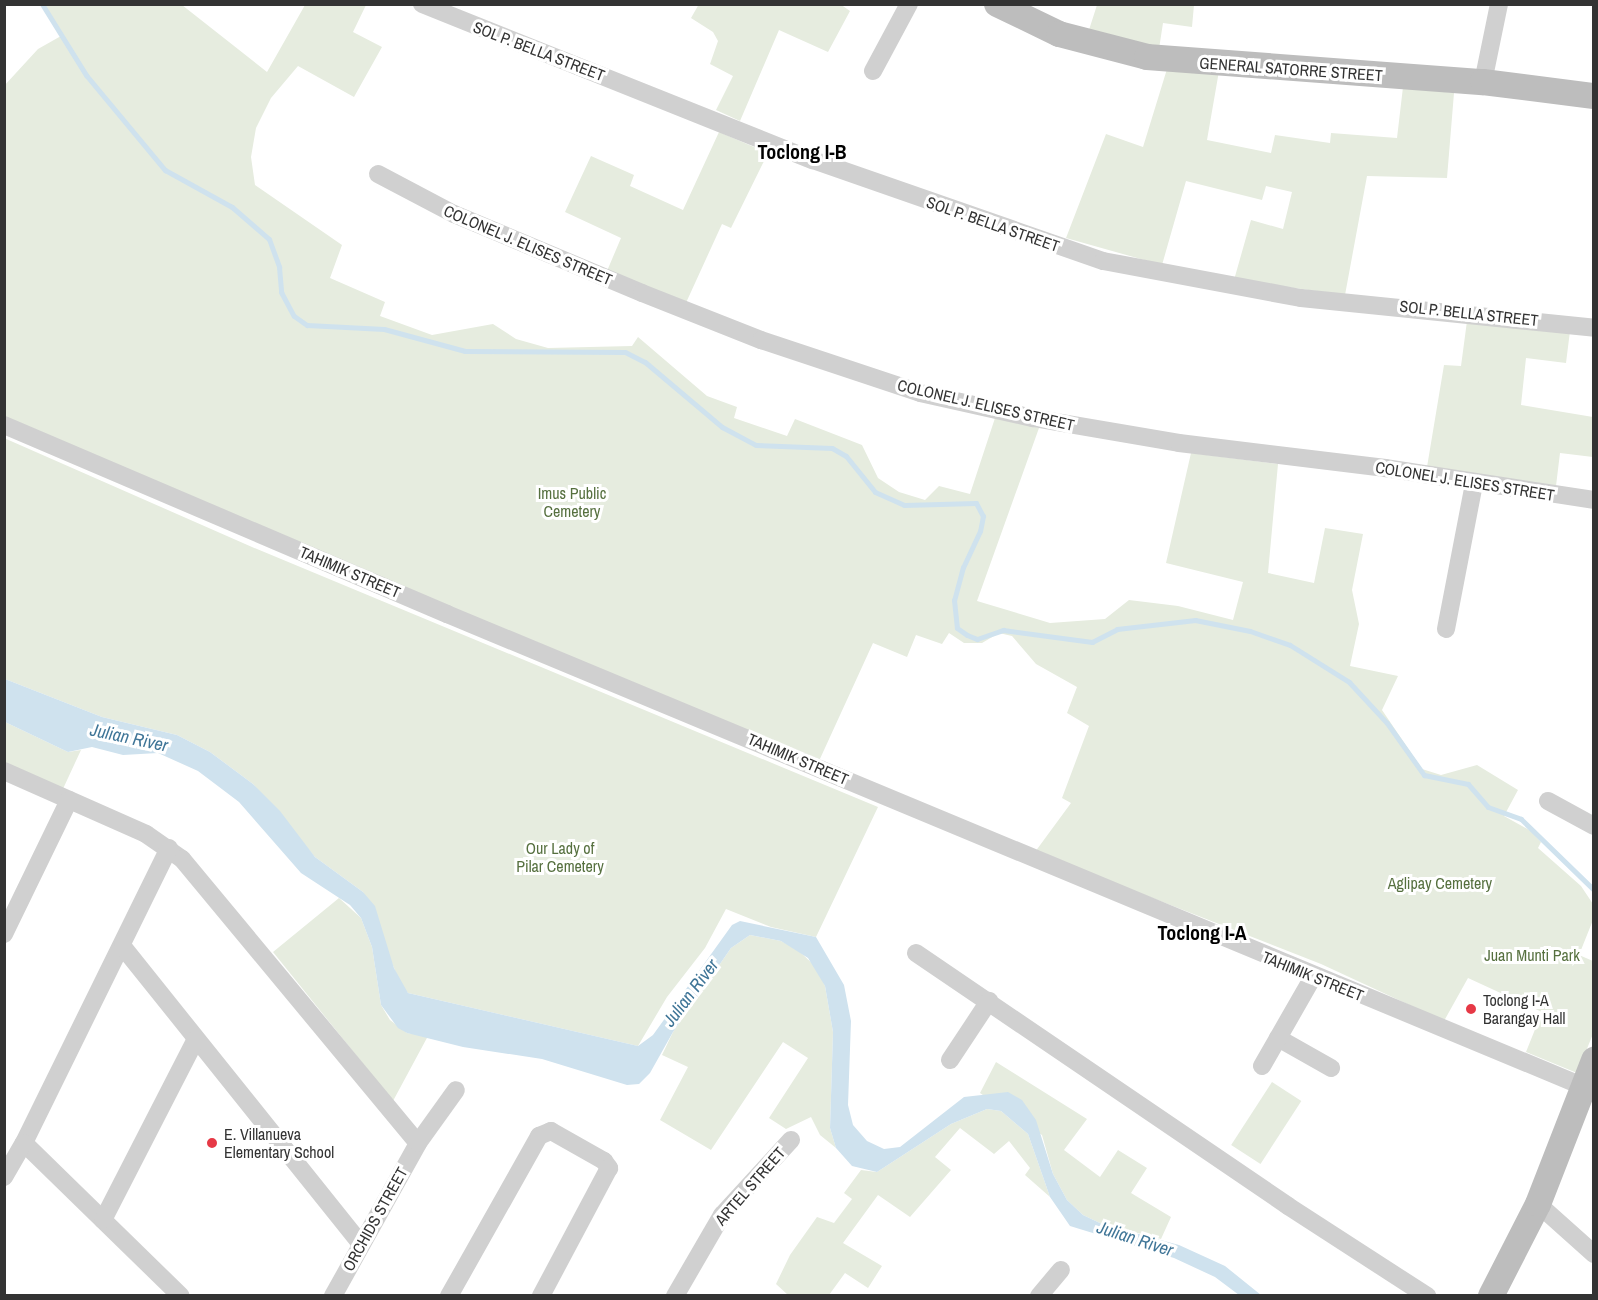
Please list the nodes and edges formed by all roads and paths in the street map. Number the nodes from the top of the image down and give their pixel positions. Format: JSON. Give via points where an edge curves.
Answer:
{"nodes":[{"id":1,"x":422,"y":4,"type":"edge"},
{"id":2,"x":909,"y":4,"type":"edge"},
{"id":3,"x":997,"y":4,"type":"edge"},
{"id":4,"x":1499,"y":4,"type":"edge"},
{"id":5,"x":873,"y":71,"type":"dead end"},
{"id":6,"x":1483,"y":82,"type":"junction"},
{"id":7,"x":1593,"y":96,"type":"edge"},
{"id":8,"x":378,"y":174,"type":"dead end"},
{"id":9,"x":1593,"y":328,"type":"edge"},
{"id":10,"x":4,"y":425,"type":"edge"},
{"id":11,"x":1474,"y":483,"type":"junction"},
{"id":12,"x":1593,"y":500,"type":"edge"},
{"id":13,"x":1446,"y":629,"type":"dead end"},
{"id":14,"x":4,"y":771,"type":"edge"},
{"id":15,"x":69,"y":800,"type":"junction"},
{"id":16,"x":1548,"y":801,"type":"dead end"},
{"id":17,"x":1593,"y":826,"type":"edge"},
{"id":18,"x":169,"y":848,"type":"junction"},
{"id":19,"x":4,"y":934,"type":"edge"},
{"id":20,"x":123,"y":946,"type":"junction"},
{"id":21,"x":916,"y":953,"type":"dead end"},
{"id":22,"x":1313,"y":977,"type":"junction"},
{"id":23,"x":989,"y":1002,"type":"junction"},
{"id":24,"x":1278,"y":1038,"type":"junction"},
{"id":25,"x":196,"y":1039,"type":"junction"},
{"id":26,"x":950,"y":1060,"type":"dead end"},
{"id":27,"x":1593,"y":1060,"type":"edge"},
{"id":28,"x":1262,"y":1066,"type":"dead end"},
{"id":29,"x":1331,"y":1068,"type":"dead end"},
{"id":30,"x":1588,"y":1089,"type":"edge"},
{"id":31,"x":456,"y":1090,"type":"dead end"},
{"id":32,"x":790,"y":1140,"type":"dead end"},
{"id":33,"x":24,"y":1143,"type":"junction"},
{"id":34,"x":418,"y":1143,"type":"junction"},
{"id":35,"x":4,"y":1177,"type":"edge"},
{"id":36,"x":1538,"y":1204,"type":"junction"},
{"id":37,"x":103,"y":1220,"type":"junction"},
{"id":38,"x":361,"y":1244,"type":"junction"},
{"id":39,"x":1593,"y":1254,"type":"edge"},
{"id":40,"x":1060,"y":1270,"type":"dead end"},
{"id":41,"x":181,"y":1296,"type":"edge"},
{"id":42,"x":333,"y":1296,"type":"edge"},
{"id":43,"x":449,"y":1296,"type":"edge"},
{"id":44,"x":541,"y":1296,"type":"edge"},
{"id":45,"x":675,"y":1296,"type":"edge"},
{"id":46,"x":1039,"y":1296,"type":"edge"},
{"id":47,"x":1427,"y":1296,"type":"edge"},
{"id":48,"x":1491,"y":1296,"type":"edge"}],
"edges":[{"from":1,"to":9,"type":"street","name":"SOL P. BELLA STREET","via":[[813,160],[1103,261],[1301,298]]},
{"from":2,"to":5,"type":"street"},
{"from":3,"to":6,"type":"street","name":"GENERAL SATORRE STREET","via":[[1059,34],[1147,57]]},
{"from":4,"to":6,"type":"street"},
{"from":6,"to":7,"type":"street","name":"GENERAL SATORRE STREET"},
{"from":8,"to":11,"type":"street","name":"COLONEL J. ELISES STREET","via":[[454,214],[642,293],[761,340],[920,393],[1179,443]]},
{"from":10,"to":22,"type":"street","name":"TAHIMIK STREET"},
{"from":11,"to":12,"type":"street","name":"COLONEL J. ELISES STREET"},
{"from":11,"to":13,"type":"street"},
{"from":14,"to":15,"type":"street"},
{"from":15,"to":18,"type":"street"},
{"from":15,"to":19,"type":"street"},
{"from":16,"to":17,"type":"street"},
{"from":18,"to":20,"type":"street"},
{"from":18,"to":34,"type":"street","via":[[196,874]]},
{"from":20,"to":25,"type":"street"},
{"from":20,"to":33,"type":"street"},
{"from":21,"to":23,"type":"street"},
{"from":22,"to":24,"type":"street"},
{"from":22,"to":30,"type":"street","name":"TAHIMIK STREET"},
{"from":23,"to":26,"type":"street"},
{"from":23,"to":47,"type":"street"},
{"from":24,"to":28,"type":"street"},
{"from":24,"to":29,"type":"street"},
{"from":25,"to":37,"type":"street"},
{"from":25,"to":38,"type":"street"},
{"from":27,"to":30,"type":"street"},
{"from":30,"to":36,"type":"street"},
{"from":31,"to":34,"type":"street","name":"ORCHIDS STREET"},
{"from":32,"to":45,"type":"street","name":"ARTEL STREET","via":[[723,1215]]},
{"from":33,"to":35,"type":"street"},
{"from":33,"to":37,"type":"street"},
{"from":34,"to":38,"type":"street","name":"ORCHIDS STREET"},
{"from":36,"to":39,"type":"street"},
{"from":36,"to":48,"type":"street"},
{"from":37,"to":41,"type":"street"},
{"from":38,"to":42,"type":"street","name":"ORCHIDS STREET"},
{"from":40,"to":46,"type":"street"},
{"from":43,"to":44,"type":"street","via":[[539,1136],[551,1131],[604,1161],[609,1168]]}]}
